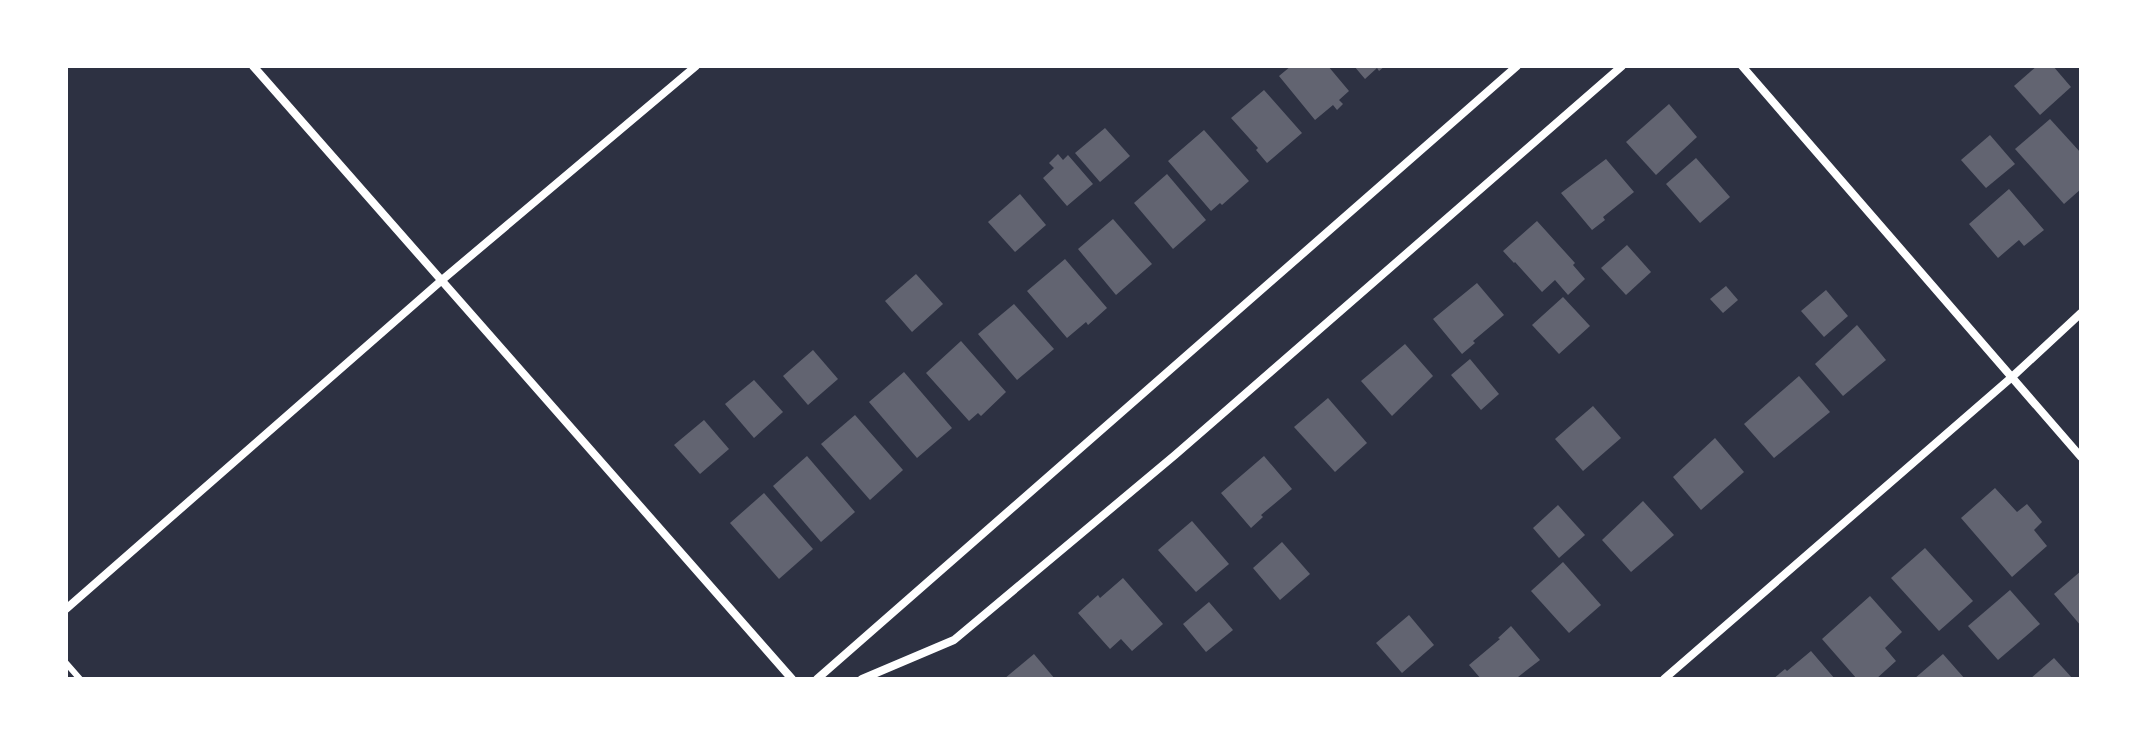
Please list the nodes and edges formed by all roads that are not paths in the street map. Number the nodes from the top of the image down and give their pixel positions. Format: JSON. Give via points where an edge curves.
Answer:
{"nodes":[{"id":1,"x":253,"y":66,"type":"edge"},
{"id":2,"x":696,"y":66,"type":"edge"},
{"id":3,"x":1517,"y":66,"type":"edge"},
{"id":4,"x":1622,"y":66,"type":"edge"},
{"id":5,"x":1742,"y":66,"type":"edge"},
{"id":6,"x":442,"y":280,"type":"junction"},
{"id":7,"x":2081,"y":313,"type":"edge"},
{"id":8,"x":2012,"y":377,"type":"junction"},
{"id":9,"x":2081,"y":457,"type":"edge"},
{"id":10,"x":66,"y":609,"type":"edge"},
{"id":11,"x":66,"y":663,"type":"edge"},
{"id":12,"x":80,"y":679,"type":"edge"},
{"id":13,"x":792,"y":679,"type":"edge"},
{"id":14,"x":817,"y":679,"type":"edge"},
{"id":15,"x":862,"y":679,"type":"edge"},
{"id":16,"x":1664,"y":679,"type":"edge"}],
"edges":[{"from":1,"to":6,"type":"street"},
{"from":2,"to":6,"type":"street"},
{"from":3,"to":14,"type":"street"},
{"from":4,"to":15,"type":"street","via":[[954,640]]},
{"from":5,"to":8,"type":"street"},
{"from":6,"to":10,"type":"street"},
{"from":6,"to":13,"type":"street"},
{"from":7,"to":8,"type":"street"},
{"from":8,"to":9,"type":"street"},
{"from":8,"to":16,"type":"street"},
{"from":11,"to":12,"type":"lane"}]}
